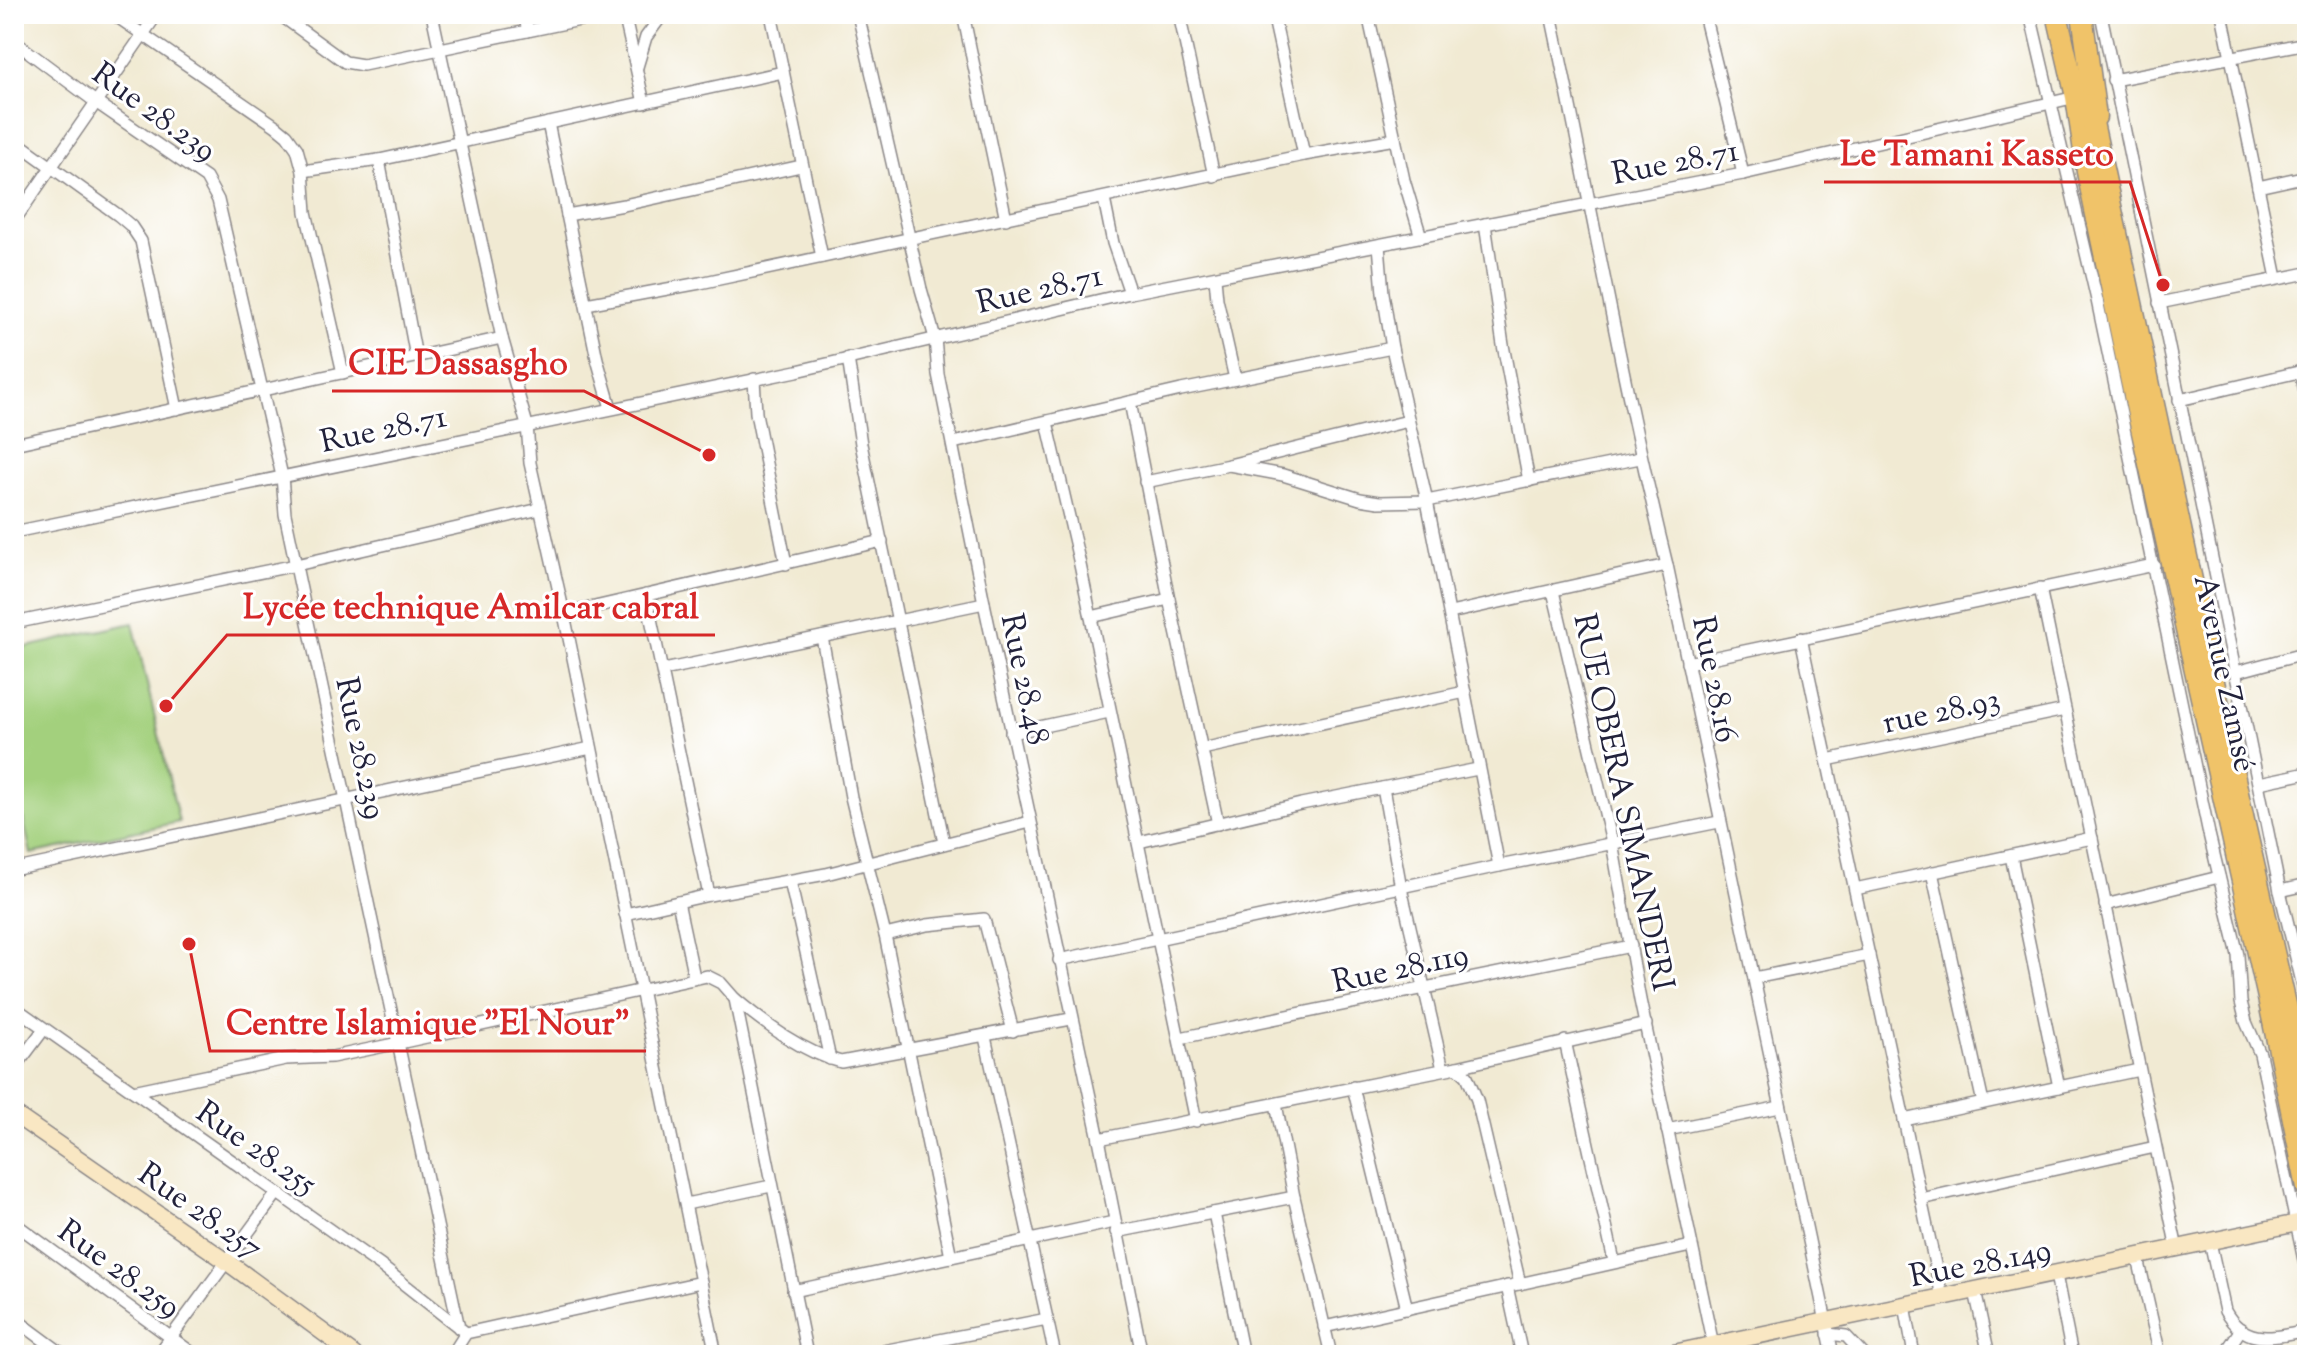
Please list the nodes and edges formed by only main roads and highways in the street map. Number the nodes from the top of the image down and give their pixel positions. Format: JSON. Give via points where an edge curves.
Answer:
{"nodes":[{"id":1,"x":2045,"y":14,"type":"edge"},
{"id":2,"x":2057,"y":14,"type":"edge"},
{"id":3,"x":2070,"y":14,"type":"edge"},
{"id":4,"x":2082,"y":14,"type":"edge"},
{"id":5,"x":2076,"y":97,"type":"junction"},
{"id":6,"x":2097,"y":165,"type":"junction"},
{"id":7,"x":2307,"y":1096,"type":"edge"},
{"id":8,"x":2307,"y":1188,"type":"edge"}],
"edges":[{"from":1,"to":5,"type":"highway"},
{"from":2,"to":5,"type":"highway"},
{"from":3,"to":6,"type":"highway"},
{"from":4,"to":6,"type":"highway"},
{"from":5,"to":6,"type":"highway"},
{"from":6,"to":7,"type":"highway","name":"Avenue Zamsé"},
{"from":6,"to":8,"type":"highway","name":"Avenue Zamsé"}]}
